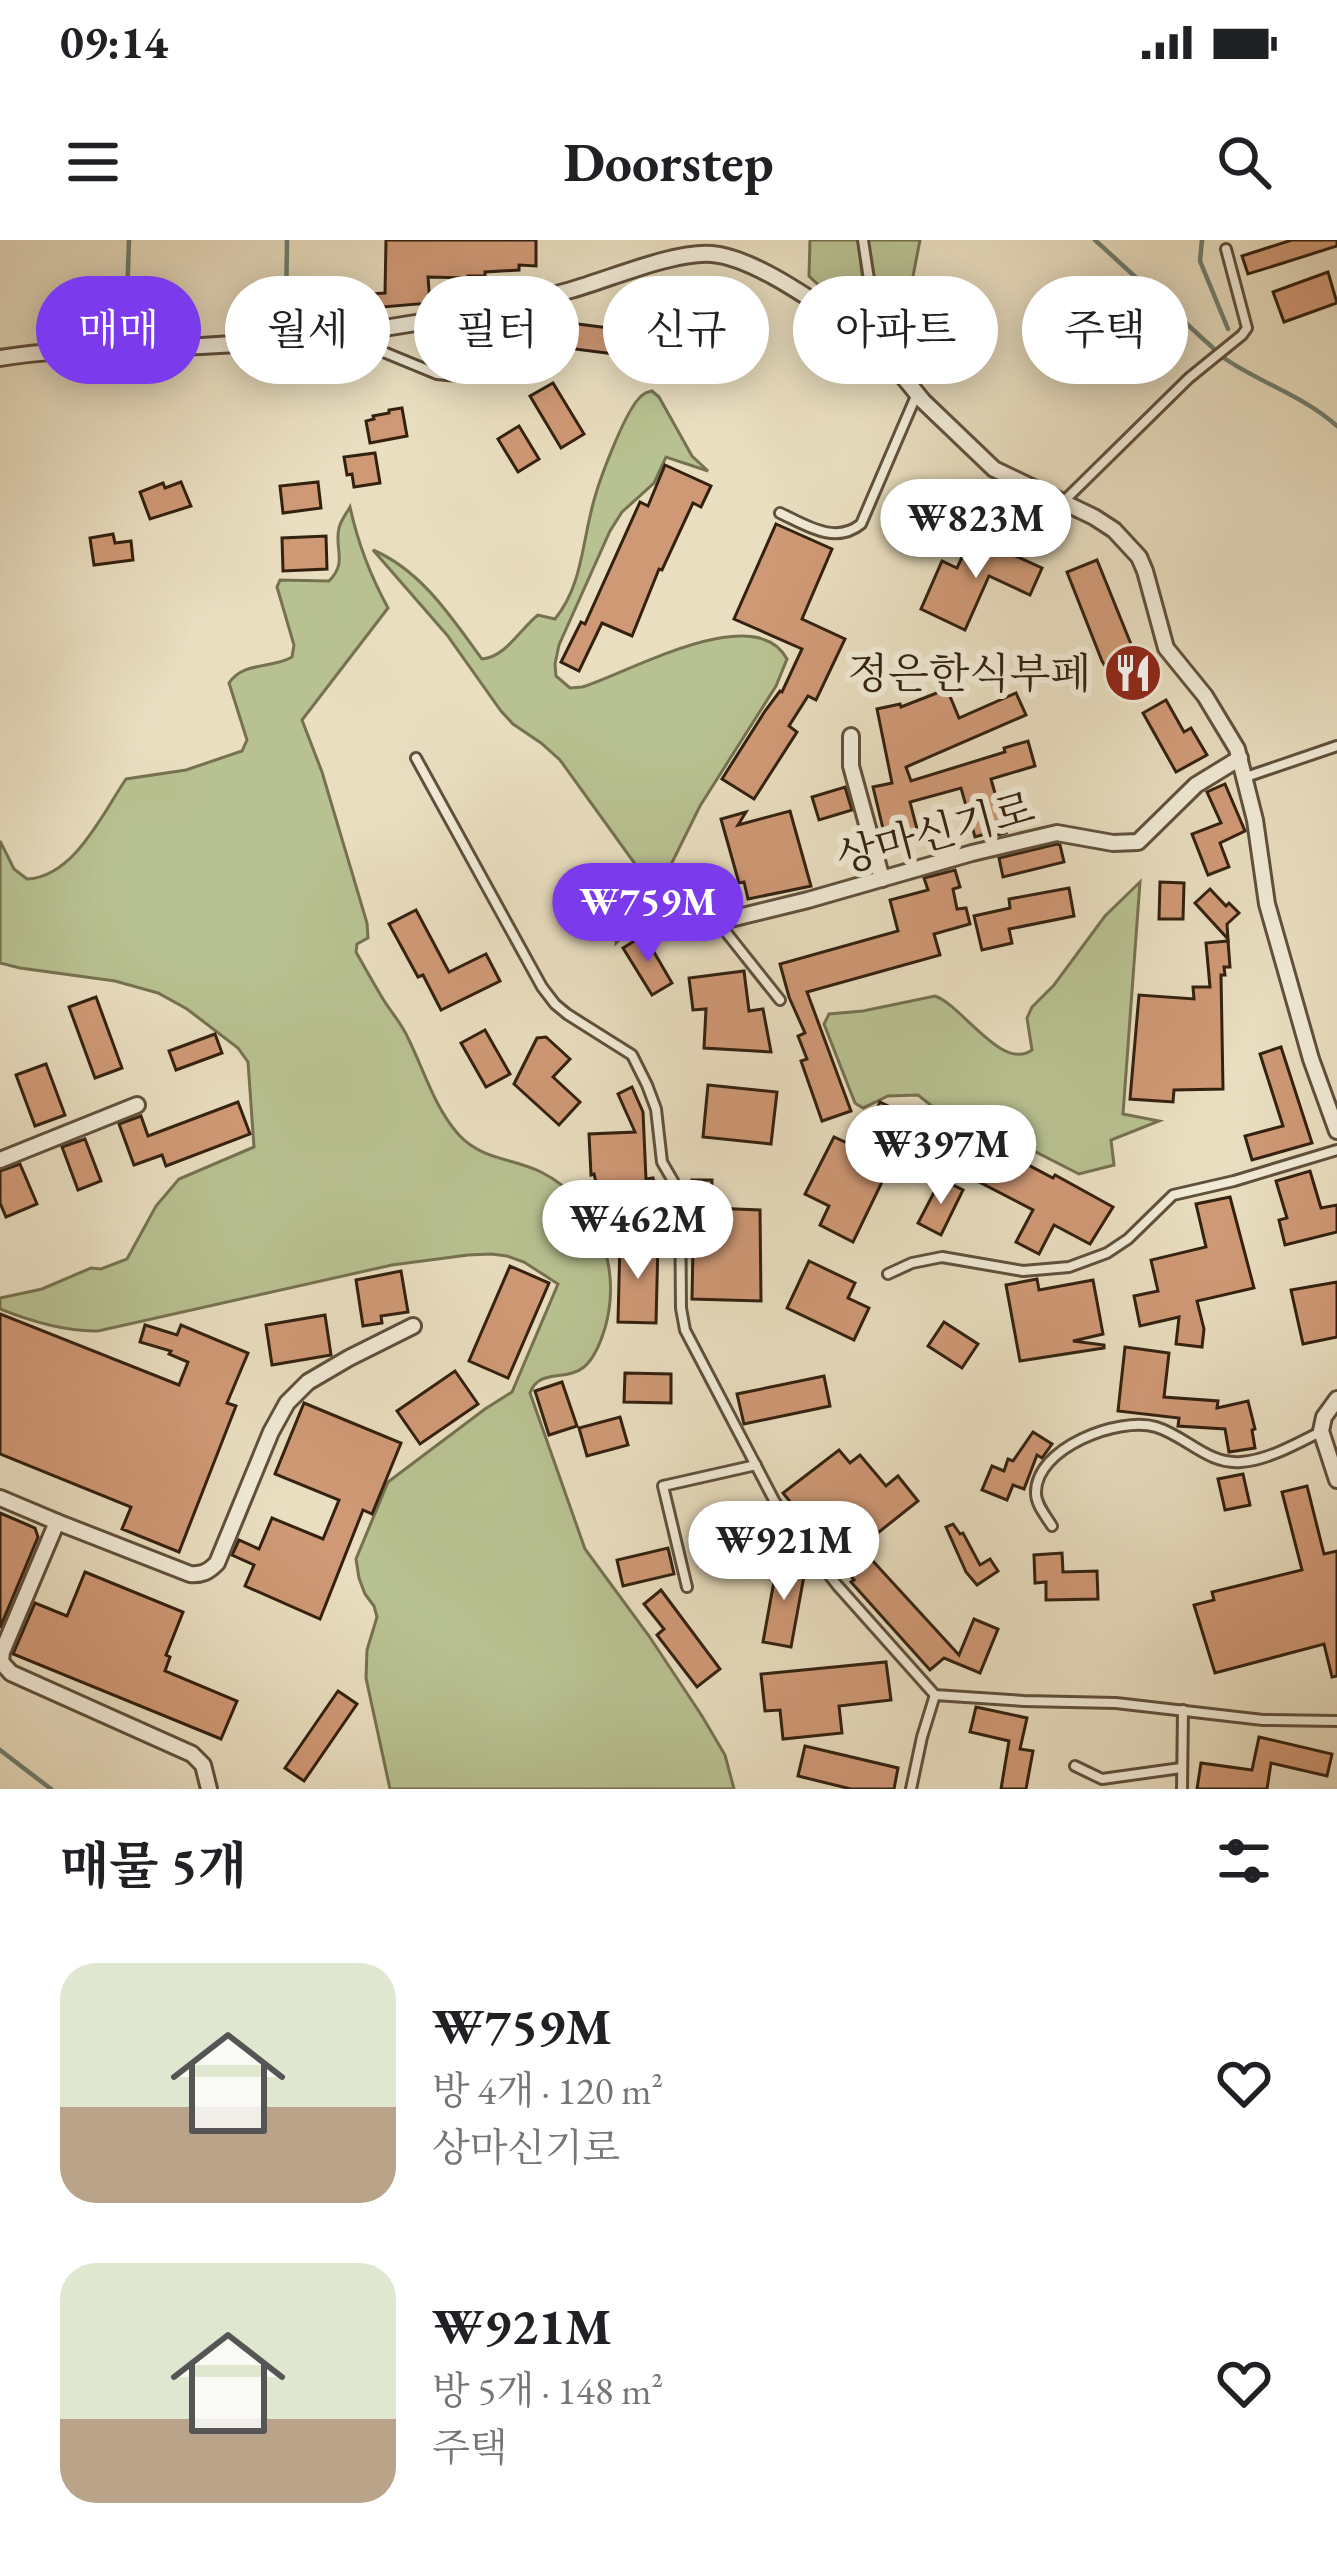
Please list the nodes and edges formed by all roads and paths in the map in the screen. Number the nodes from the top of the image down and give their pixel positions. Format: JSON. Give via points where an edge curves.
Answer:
{"nodes":[{"id":1,"x":863,"y":240,"type":"edge"},
{"id":2,"x":1226,"y":249,"type":"dead end"},
{"id":3,"x":868,"y":276,"type":"edge"},
{"id":4,"x":793,"y":292,"type":"edge"},
{"id":5,"x":390,"y":327,"type":"edge"},
{"id":6,"x":225,"y":344,"type":"edge"},
{"id":7,"x":0,"y":358,"type":"edge"},
{"id":8,"x":909,"y":384,"type":"edge"},
{"id":9,"x":917,"y":394,"type":"junction"},
{"id":10,"x":1064,"y":501,"type":"junction"},
{"id":11,"x":780,"y":513,"type":"dead end"},
{"id":12,"x":851,"y":736,"type":"dead end"},
{"id":13,"x":1337,"y":746,"type":"edge"},
{"id":14,"x":416,"y":758,"type":"dead end"},
{"id":15,"x":1240,"y":758,"type":"junction"},
{"id":16,"x":1246,"y":777,"type":"junction"},
{"id":17,"x":882,"y":879,"type":"junction"},
{"id":18,"x":686,"y":903,"type":"dead end"},
{"id":19,"x":718,"y":922,"type":"junction"},
{"id":20,"x":780,"y":1000,"type":"dead end"},
{"id":21,"x":137,"y":1105,"type":"dead end"},
{"id":22,"x":1337,"y":1131,"type":"edge"},
{"id":23,"x":1337,"y":1150,"type":"edge"},
{"id":24,"x":0,"y":1160,"type":"edge"},
{"id":25,"x":888,"y":1274,"type":"dead end"},
{"id":26,"x":413,"y":1326,"type":"dead end"},
{"id":27,"x":1337,"y":1399,"type":"edge"},
{"id":28,"x":1321,"y":1431,"type":"junction"},
{"id":29,"x":756,"y":1465,"type":"junction"},
{"id":30,"x":1337,"y":1480,"type":"edge"},
{"id":31,"x":0,"y":1498,"type":"edge"},
{"id":32,"x":57,"y":1522,"type":"junction"},
{"id":33,"x":1052,"y":1526,"type":"dead end"},
{"id":34,"x":688,"y":1587,"type":"dead end"},
{"id":35,"x":935,"y":1695,"type":"junction"},
{"id":36,"x":1183,"y":1710,"type":"junction"},
{"id":37,"x":1337,"y":1721,"type":"edge"},
{"id":38,"x":1075,"y":1766,"type":"dead end"},
{"id":39,"x":1181,"y":1768,"type":"junction"},
{"id":40,"x":209,"y":1789,"type":"edge"},
{"id":41,"x":911,"y":1789,"type":"edge"},
{"id":42,"x":1182,"y":1789,"type":"edge"}],
"edges":[{"from":1,"to":3,"type":"lane"},
{"from":2,"to":10,"type":"lane","via":[[1247,328]]},
{"from":4,"to":5,"type":"street","via":[[743,262],[698,254],[543,297]]},
{"from":6,"to":7,"type":"street"},
{"from":8,"to":9,"type":"street"},
{"from":9,"to":10,"type":"street","via":[[994,469]]},
{"from":9,"to":11,"type":"lane","via":[[861,524],[837,535]]},
{"from":10,"to":15,"type":"street","via":[[1114,530],[1139,557],[1166,648]]},
{"from":12,"to":17,"type":"street","via":[[850,766]]},
{"from":13,"to":16,"type":"lane"},
{"from":14,"to":29,"type":"lane","via":[[554,1004],[639,1067],[656,1109],[662,1162],[680,1193],[682,1322]]},
{"from":15,"to":16,"type":"street"},
{"from":15,"to":17,"type":"street","name":"상마신기로","via":[[1196,785],[1138,842],[1057,833]]},
{"from":16,"to":22,"type":"street","via":[[1267,904]]},
{"from":17,"to":19,"type":"street","name":"상마신기로"},
{"from":18,"to":19,"type":"lane"},
{"from":19,"to":20,"type":"lane"},
{"from":21,"to":24,"type":"street"},
{"from":23,"to":25,"type":"lane","via":[[1183,1190],[1128,1239],[1069,1267],[1023,1271],[942,1256]]},
{"from":26,"to":32,"type":"street","via":[[308,1382],[287,1402],[210,1571],[190,1574]]},
{"from":27,"to":28,"type":"street"},
{"from":28,"to":30,"type":"street"},
{"from":28,"to":33,"type":"lane","via":[[1241,1462],[1212,1458],[1155,1427],[1109,1428],[1064,1449],[1040,1478],[1037,1500]]},
{"from":29,"to":34,"type":"lane","via":[[663,1486]]},
{"from":29,"to":35,"type":"lane","via":[[793,1529]]},
{"from":31,"to":32,"type":"street"},
{"from":32,"to":40,"type":"street","via":[[1,1662],[10,1673],[192,1754]]},
{"from":35,"to":36,"type":"lane"},
{"from":35,"to":41,"type":"lane"},
{"from":36,"to":37,"type":"lane"},
{"from":36,"to":39,"type":"lane"},
{"from":38,"to":39,"type":"lane","via":[[1102,1779]]},
{"from":39,"to":42,"type":"lane"}]}
